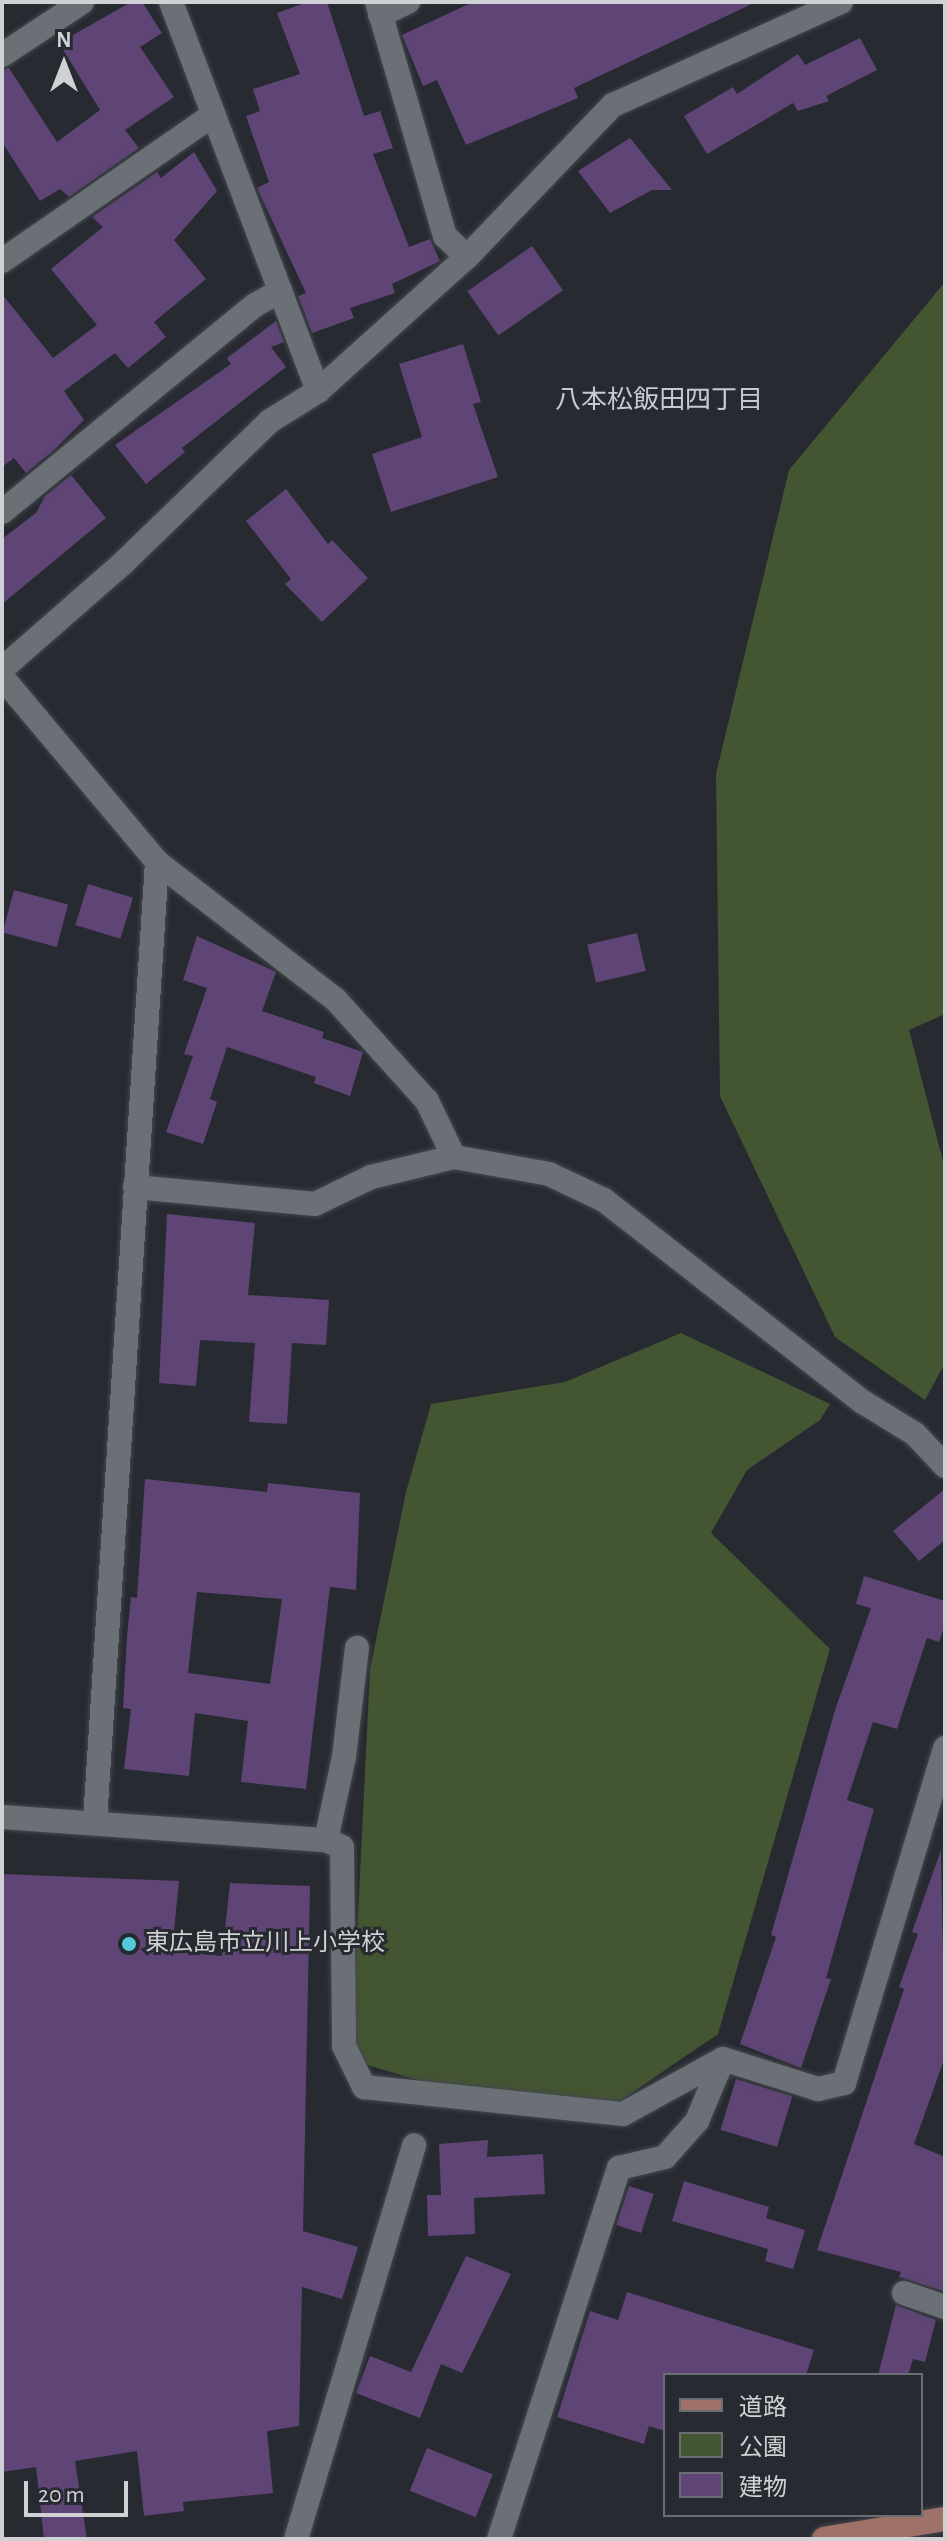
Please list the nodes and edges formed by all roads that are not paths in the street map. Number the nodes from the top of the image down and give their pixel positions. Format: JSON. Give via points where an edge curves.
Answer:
{"nodes":[{"id":1,"x":82,"y":2,"type":"edge"},
{"id":2,"x":171,"y":2,"type":"edge"},
{"id":3,"x":408,"y":2,"type":"edge"},
{"id":4,"x":841,"y":2,"type":"edge"},
{"id":5,"x":378,"y":8,"type":"edge"},
{"id":6,"x":2,"y":55,"type":"edge"},
{"id":7,"x":213,"y":115,"type":"junction"},
{"id":8,"x":467,"y":257,"type":"junction"},
{"id":9,"x":2,"y":261,"type":"edge"},
{"id":10,"x":280,"y":291,"type":"junction"},
{"id":11,"x":318,"y":391,"type":"junction"},
{"id":12,"x":2,"y":512,"type":"edge"},
{"id":13,"x":2,"y":669,"type":"edge"},
{"id":14,"x":2,"y":677,"type":"edge"},
{"id":15,"x":157,"y":862,"type":"junction"},
{"id":16,"x":454,"y":1157,"type":"junction"},
{"id":17,"x":135,"y":1187,"type":"junction"},
{"id":18,"x":945,"y":1466,"type":"edge"},
{"id":19,"x":357,"y":1648,"type":"dead end"},
{"id":20,"x":945,"y":1748,"type":"edge"},
{"id":21,"x":2,"y":1817,"type":"edge"},
{"id":22,"x":95,"y":1821,"type":"junction"},
{"id":23,"x":326,"y":1840,"type":"junction"},
{"id":24,"x":723,"y":2059,"type":"junction"},
{"id":25,"x":414,"y":2145,"type":"dead end"},
{"id":26,"x":904,"y":2293,"type":"dead end"},
{"id":27,"x":945,"y":2307,"type":"edge"},
{"id":28,"x":945,"y":2519,"type":"edge"},
{"id":29,"x":296,"y":2539,"type":"edge"},
{"id":30,"x":499,"y":2539,"type":"edge"},
{"id":31,"x":824,"y":2539,"type":"edge"}],
"edges":[{"from":1,"to":6,"type":"street"},
{"from":2,"to":7,"type":"street"},
{"from":3,"to":5,"type":"street"},
{"from":4,"to":8,"type":"street","via":[[613,105]]},
{"from":5,"to":8,"type":"street","via":[[445,236]]},
{"from":7,"to":9,"type":"street"},
{"from":7,"to":10,"type":"street"},
{"from":8,"to":11,"type":"street"},
{"from":10,"to":11,"type":"street"},
{"from":10,"to":12,"type":"street","via":[[255,305]]},
{"from":11,"to":13,"type":"street","via":[[270,421],[123,563]]},
{"from":14,"to":15,"type":"street"},
{"from":15,"to":16,"type":"street","via":[[336,1000],[427,1101]]},
{"from":15,"to":17,"type":"street"},
{"from":16,"to":17,"type":"street","via":[[371,1177],[315,1204]]},
{"from":16,"to":18,"type":"street","via":[[549,1174],[604,1200],[863,1402],[915,1434]]},
{"from":17,"to":22,"type":"street"},
{"from":19,"to":23,"type":"street","via":[[344,1757]]},
{"from":20,"to":24,"type":"street","via":[[844,2083],[818,2089]]},
{"from":21,"to":22,"type":"street"},
{"from":22,"to":23,"type":"street"},
{"from":23,"to":24,"type":"street","via":[[342,1847],[344,2046],[364,2087],[623,2114]]},
{"from":24,"to":30,"type":"street","via":[[697,2121],[665,2157],[619,2168]]},
{"from":25,"to":29,"type":"street"},
{"from":26,"to":27,"type":"street"},
{"from":28,"to":31,"type":"main road"}]}
